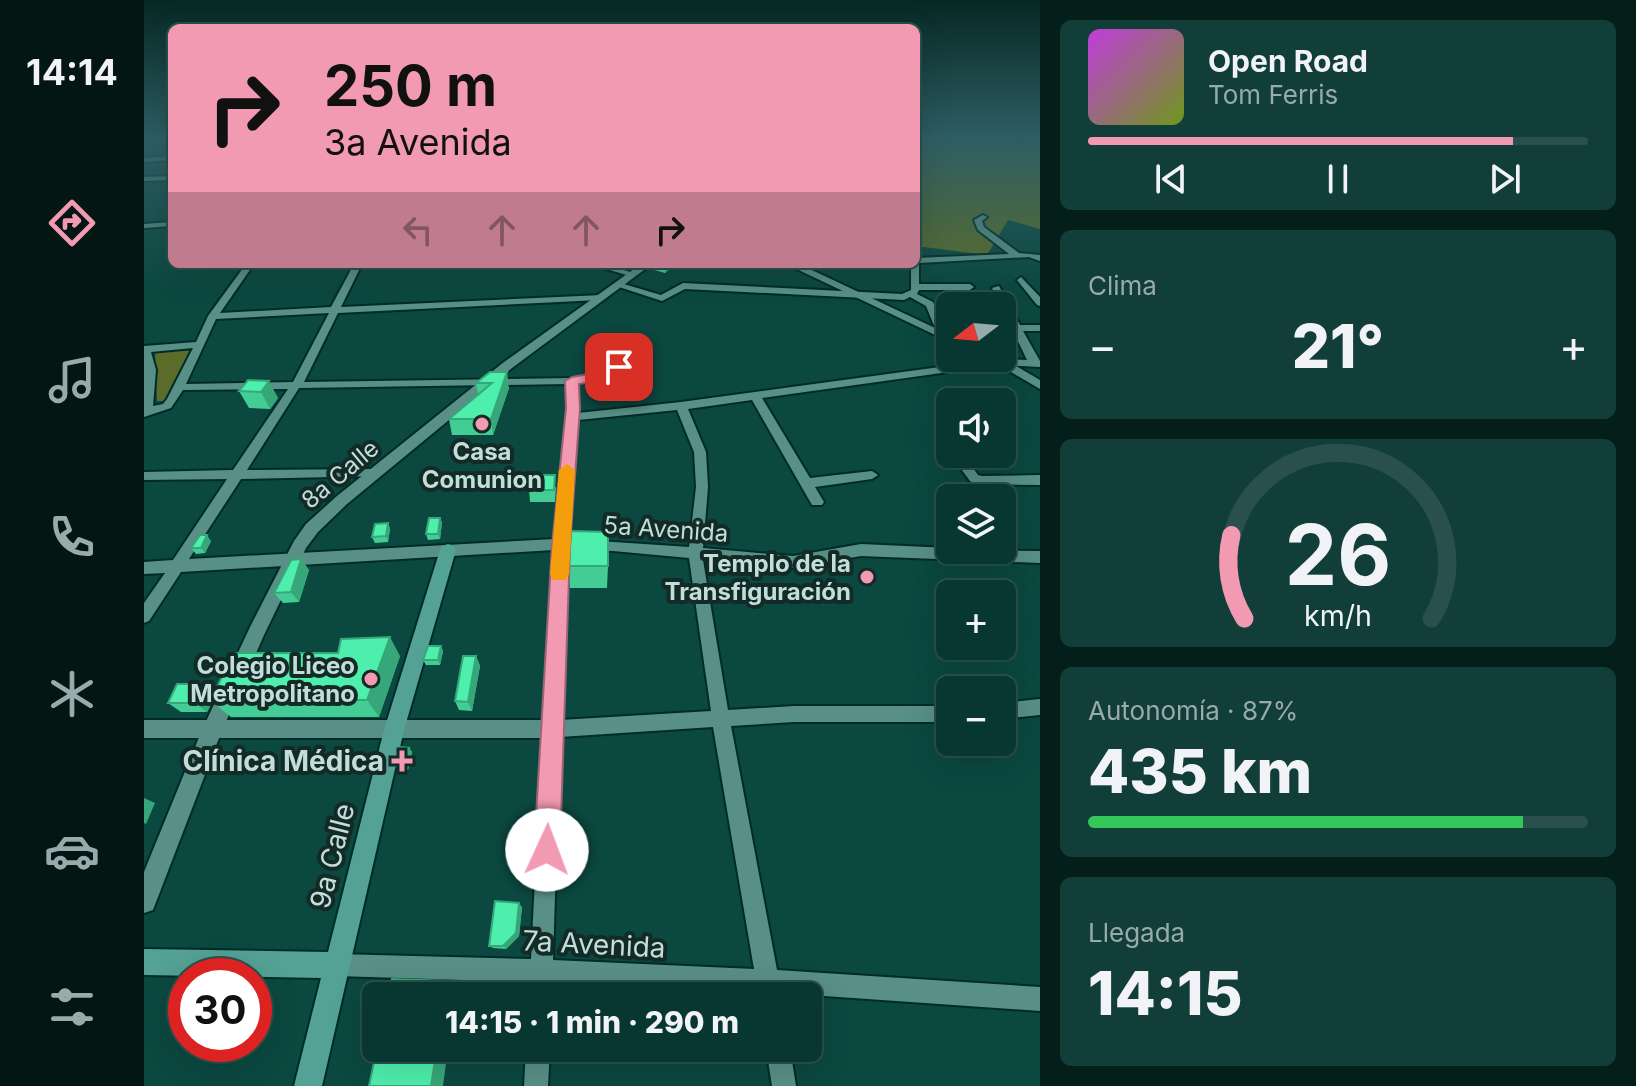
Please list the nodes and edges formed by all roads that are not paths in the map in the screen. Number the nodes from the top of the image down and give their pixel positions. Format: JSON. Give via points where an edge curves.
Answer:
{"nodes":[{"id":1,"x":983,"y":217,"type":"dead end"},
{"id":2,"x":168,"y":224,"type":"edge"},
{"id":3,"x":144,"y":226,"type":"edge"},
{"id":4,"x":1016,"y":255,"type":"junction"},
{"id":5,"x":1038,"y":257,"type":"edge"},
{"id":6,"x":920,"y":262,"type":"edge"},
{"id":7,"x":247,"y":268,"type":"edge"},
{"id":8,"x":356,"y":268,"type":"edge"},
{"id":9,"x":610,"y":268,"type":"edge"},
{"id":10,"x":641,"y":268,"type":"edge"},
{"id":11,"x":800,"y":268,"type":"edge"},
{"id":12,"x":811,"y":268,"type":"edge"},
{"id":13,"x":915,"y":268,"type":"edge"},
{"id":14,"x":633,"y":274,"type":"junction"},
{"id":15,"x":1021,"y":280,"type":"dead end"},
{"id":16,"x":617,"y":285,"type":"junction"},
{"id":17,"x":970,"y":287,"type":"dead end"},
{"id":18,"x":996,"y":288,"type":"dead end"},
{"id":19,"x":914,"y":291,"type":"junction"},
{"id":20,"x":857,"y":294,"type":"junction"},
{"id":21,"x":599,"y":297,"type":"junction"},
{"id":22,"x":874,"y":297,"type":"junction"},
{"id":23,"x":1040,"y":303,"type":"edge"},
{"id":24,"x":335,"y":308,"type":"junction"},
{"id":25,"x":213,"y":316,"type":"junction"},
{"id":26,"x":936,"y":317,"type":"edge"},
{"id":27,"x":1019,"y":328,"type":"junction"},
{"id":28,"x":1040,"y":328,"type":"edge"},
{"id":29,"x":936,"y":330,"type":"edge"},
{"id":30,"x":936,"y":330,"type":"edge"},
{"id":31,"x":201,"y":344,"type":"junction"},
{"id":32,"x":145,"y":350,"type":"edge"},
{"id":33,"x":644,"y":353,"type":"dead end"},
{"id":34,"x":1016,"y":361,"type":"edge"},
{"id":35,"x":1037,"y":363,"type":"edge"},
{"id":36,"x":936,"y":368,"type":"edge"},
{"id":37,"x":1016,"y":371,"type":"edge"},
{"id":38,"x":572,"y":381,"type":"junction"},
{"id":39,"x":488,"y":382,"type":"junction"},
{"id":40,"x":1040,"y":385,"type":"edge"},
{"id":41,"x":293,"y":386,"type":"junction"},
{"id":42,"x":179,"y":387,"type":"junction"},
{"id":43,"x":755,"y":395,"type":"junction"},
{"id":44,"x":681,"y":406,"type":"junction"},
{"id":45,"x":145,"y":411,"type":"edge"},
{"id":46,"x":572,"y":417,"type":"junction"},
{"id":47,"x":966,"y":468,"type":"edge"},
{"id":48,"x":375,"y":473,"type":"junction"},
{"id":49,"x":236,"y":475,"type":"junction"},
{"id":50,"x":872,"y":475,"type":"dead end"},
{"id":51,"x":144,"y":476,"type":"edge"},
{"id":52,"x":1040,"y":481,"type":"edge"},
{"id":53,"x":806,"y":483,"type":"junction"},
{"id":54,"x":817,"y":502,"type":"dead end"},
{"id":55,"x":561,"y":545,"type":"junction"},
{"id":56,"x":448,"y":550,"type":"junction"},
{"id":57,"x":695,"y":553,"type":"junction"},
{"id":58,"x":1040,"y":557,"type":"edge"},
{"id":59,"x":293,"y":559,"type":"junction"},
{"id":60,"x":175,"y":567,"type":"junction"},
{"id":61,"x":144,"y":568,"type":"edge"},
{"id":62,"x":144,"y":616,"type":"edge"},
{"id":63,"x":1040,"y":707,"type":"edge"},
{"id":64,"x":1016,"y":710,"type":"edge"},
{"id":65,"x":936,"y":714,"type":"edge"},
{"id":66,"x":723,"y":720,"type":"junction"},
{"id":67,"x":144,"y":729,"type":"edge"},
{"id":68,"x":551,"y":729,"type":"junction"},
{"id":69,"x":212,"y":730,"type":"junction"},
{"id":70,"x":394,"y":730,"type":"junction"},
{"id":71,"x":144,"y":901,"type":"edge"},
{"id":72,"x":144,"y":962,"type":"edge"},
{"id":73,"x":337,"y":965,"type":"junction"},
{"id":74,"x":543,"y":970,"type":"junction"},
{"id":75,"x":542,"y":982,"type":"edge"},
{"id":76,"x":686,"y":982,"type":"edge"},
{"id":77,"x":768,"y":982,"type":"edge"},
{"id":78,"x":822,"y":989,"type":"edge"},
{"id":79,"x":1040,"y":999,"type":"edge"},
{"id":80,"x":537,"y":1062,"type":"edge"},
{"id":81,"x":780,"y":1062,"type":"edge"},
{"id":82,"x":308,"y":1086,"type":"edge"},
{"id":83,"x":536,"y":1086,"type":"edge"},
{"id":84,"x":784,"y":1086,"type":"edge"}],
"edges":[{"from":1,"to":4,"type":"street","via":[[978,220],[981,228]]},
{"from":2,"to":3,"type":"street"},
{"from":4,"to":5,"type":"street"},
{"from":4,"to":6,"type":"street"},
{"from":7,"to":25,"type":"street"},
{"from":8,"to":24,"type":"street"},
{"from":9,"to":14,"type":"street"},
{"from":10,"to":14,"type":"street","name":"8a Calle"},
{"from":11,"to":20,"type":"street"},
{"from":12,"to":22,"type":"street"},
{"from":13,"to":19,"type":"street"},
{"from":14,"to":16,"type":"street","name":"8a Calle"},
{"from":15,"to":23,"type":"street"},
{"from":16,"to":20,"type":"street","via":[[662,298],[683,286]]},
{"from":16,"to":21,"type":"street","name":"8a Calle"},
{"from":17,"to":19,"type":"street"},
{"from":18,"to":27,"type":"street"},
{"from":19,"to":22,"type":"street"},
{"from":19,"to":26,"type":"street"},
{"from":20,"to":22,"type":"street"},
{"from":20,"to":29,"type":"street"},
{"from":21,"to":24,"type":"street"},
{"from":21,"to":39,"type":"street","name":"8a Calle"},
{"from":22,"to":30,"type":"street"},
{"from":24,"to":25,"type":"street"},
{"from":24,"to":41,"type":"street"},
{"from":25,"to":31,"type":"street"},
{"from":27,"to":28,"type":"street"},
{"from":27,"to":35,"type":"street"},
{"from":31,"to":32,"type":"street"},
{"from":31,"to":42,"type":"street"},
{"from":32,"to":45,"type":"street","via":[[150,383]]},
{"from":33,"to":38,"type":"street","via":[[619,367],[617,374]]},
{"from":34,"to":35,"type":"street"},
{"from":36,"to":43,"type":"street"},
{"from":37,"to":40,"type":"street"},
{"from":38,"to":39,"type":"street"},
{"from":38,"to":46,"type":"street"},
{"from":39,"to":41,"type":"street"},
{"from":39,"to":48,"type":"street","name":"8a Calle"},
{"from":41,"to":42,"type":"street"},
{"from":41,"to":49,"type":"street"},
{"from":42,"to":45,"type":"street","via":[[167,406]]},
{"from":43,"to":44,"type":"street"},
{"from":43,"to":53,"type":"street"},
{"from":44,"to":46,"type":"street"},
{"from":44,"to":57,"type":"street","via":[[696,437],[702,467]]},
{"from":46,"to":55,"type":"street"},
{"from":47,"to":52,"type":"street","via":[[981,481]]},
{"from":48,"to":49,"type":"street"},
{"from":48,"to":59,"type":"street","name":"8a Calle","via":[[325,514]]},
{"from":49,"to":51,"type":"street"},
{"from":49,"to":60,"type":"street"},
{"from":50,"to":53,"type":"street"},
{"from":53,"to":54,"type":"street"},
{"from":55,"to":56,"type":"street","name":"5a Avenida"},
{"from":55,"to":57,"type":"street","name":"5a Avenida"},
{"from":55,"to":68,"type":"street"},
{"from":56,"to":59,"type":"street","name":"5a Avenida"},
{"from":56,"to":70,"type":"main road","name":"9a Calle"},
{"from":57,"to":58,"type":"street","name":"5a Avenida","via":[[793,562],[861,550]]},
{"from":57,"to":66,"type":"street"},
{"from":59,"to":60,"type":"street","name":"5a Avenida"},
{"from":59,"to":69,"type":"street","name":"8a Calle"},
{"from":60,"to":61,"type":"street","name":"5a Avenida"},
{"from":60,"to":62,"type":"street"},
{"from":63,"to":64,"type":"street"},
{"from":65,"to":66,"type":"street","via":[[794,714]]},
{"from":66,"to":68,"type":"street"},
{"from":66,"to":77,"type":"street"},
{"from":67,"to":69,"type":"street"},
{"from":68,"to":70,"type":"street"},
{"from":68,"to":74,"type":"street"},
{"from":69,"to":70,"type":"street"},
{"from":69,"to":71,"type":"street","name":"8a Calle"},
{"from":70,"to":73,"type":"main road","name":"9a Calle"},
{"from":72,"to":73,"type":"main road","name":"7a Avenida"},
{"from":73,"to":74,"type":"street","name":"7a Avenida"},
{"from":73,"to":82,"type":"main road","name":"9a Calle"},
{"from":74,"to":75,"type":"street"},
{"from":74,"to":76,"type":"street","name":"7a Avenida"},
{"from":78,"to":79,"type":"street","name":"7a Avenida","via":[[907,988]]},
{"from":80,"to":83,"type":"street"},
{"from":81,"to":84,"type":"street"}]}
